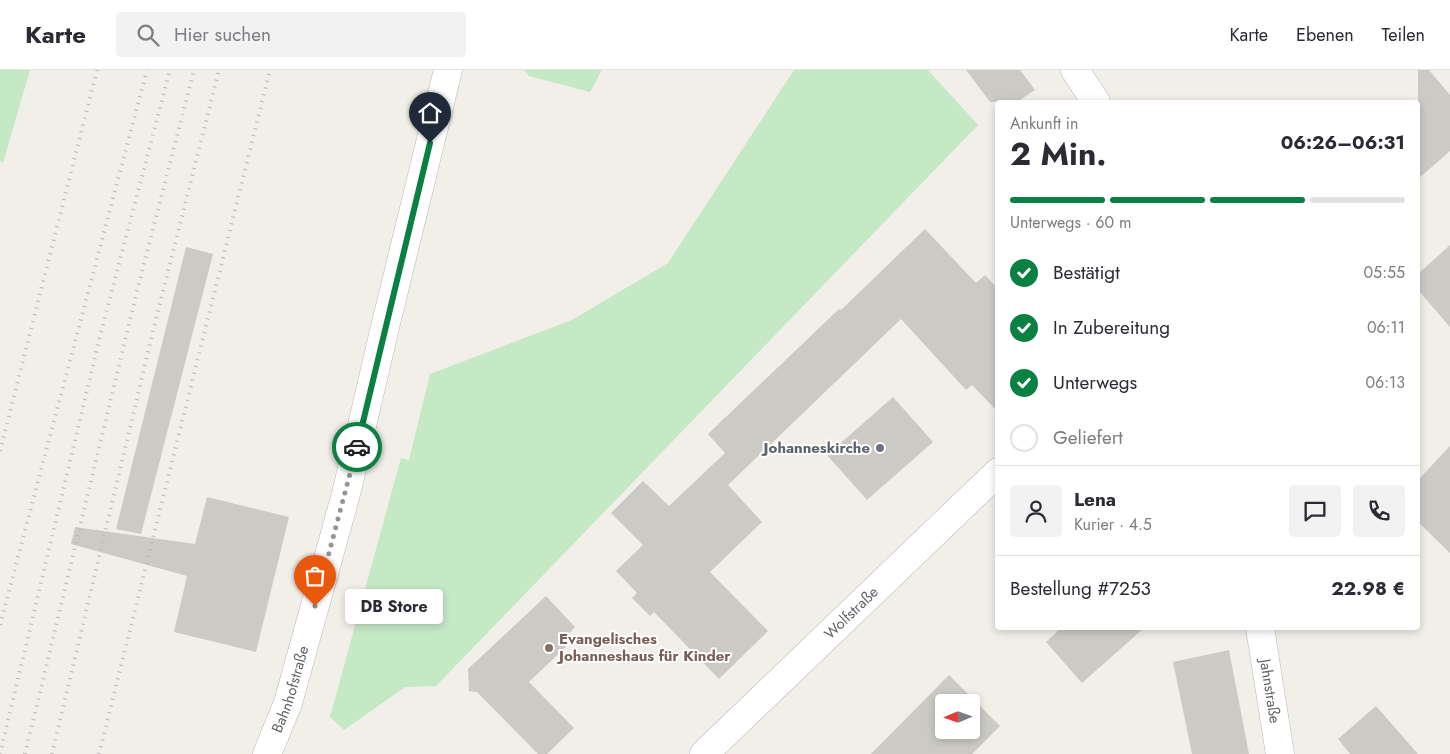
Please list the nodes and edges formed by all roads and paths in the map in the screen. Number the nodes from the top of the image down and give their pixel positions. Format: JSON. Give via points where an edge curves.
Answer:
{"nodes":[{"id":1,"x":448,"y":70,"type":"edge"},
{"id":2,"x":1075,"y":70,"type":"edge"},
{"id":3,"x":1095,"y":100,"type":"edge"},
{"id":4,"x":995,"y":475,"type":"edge"},
{"id":5,"x":1260,"y":630,"type":"edge"},
{"id":6,"x":267,"y":754,"type":"edge"},
{"id":7,"x":704,"y":754,"type":"edge"},
{"id":8,"x":1280,"y":754,"type":"edge"}],
"edges":[{"from":1,"to":6,"type":"street","name":"Bahnhofstraße","via":[[346,494],[288,703]]},
{"from":2,"to":3,"type":"street"},
{"from":4,"to":7,"type":"street","name":"Wolfstraße"},
{"from":5,"to":8,"type":"street","name":"Jahnstraße"}]}
